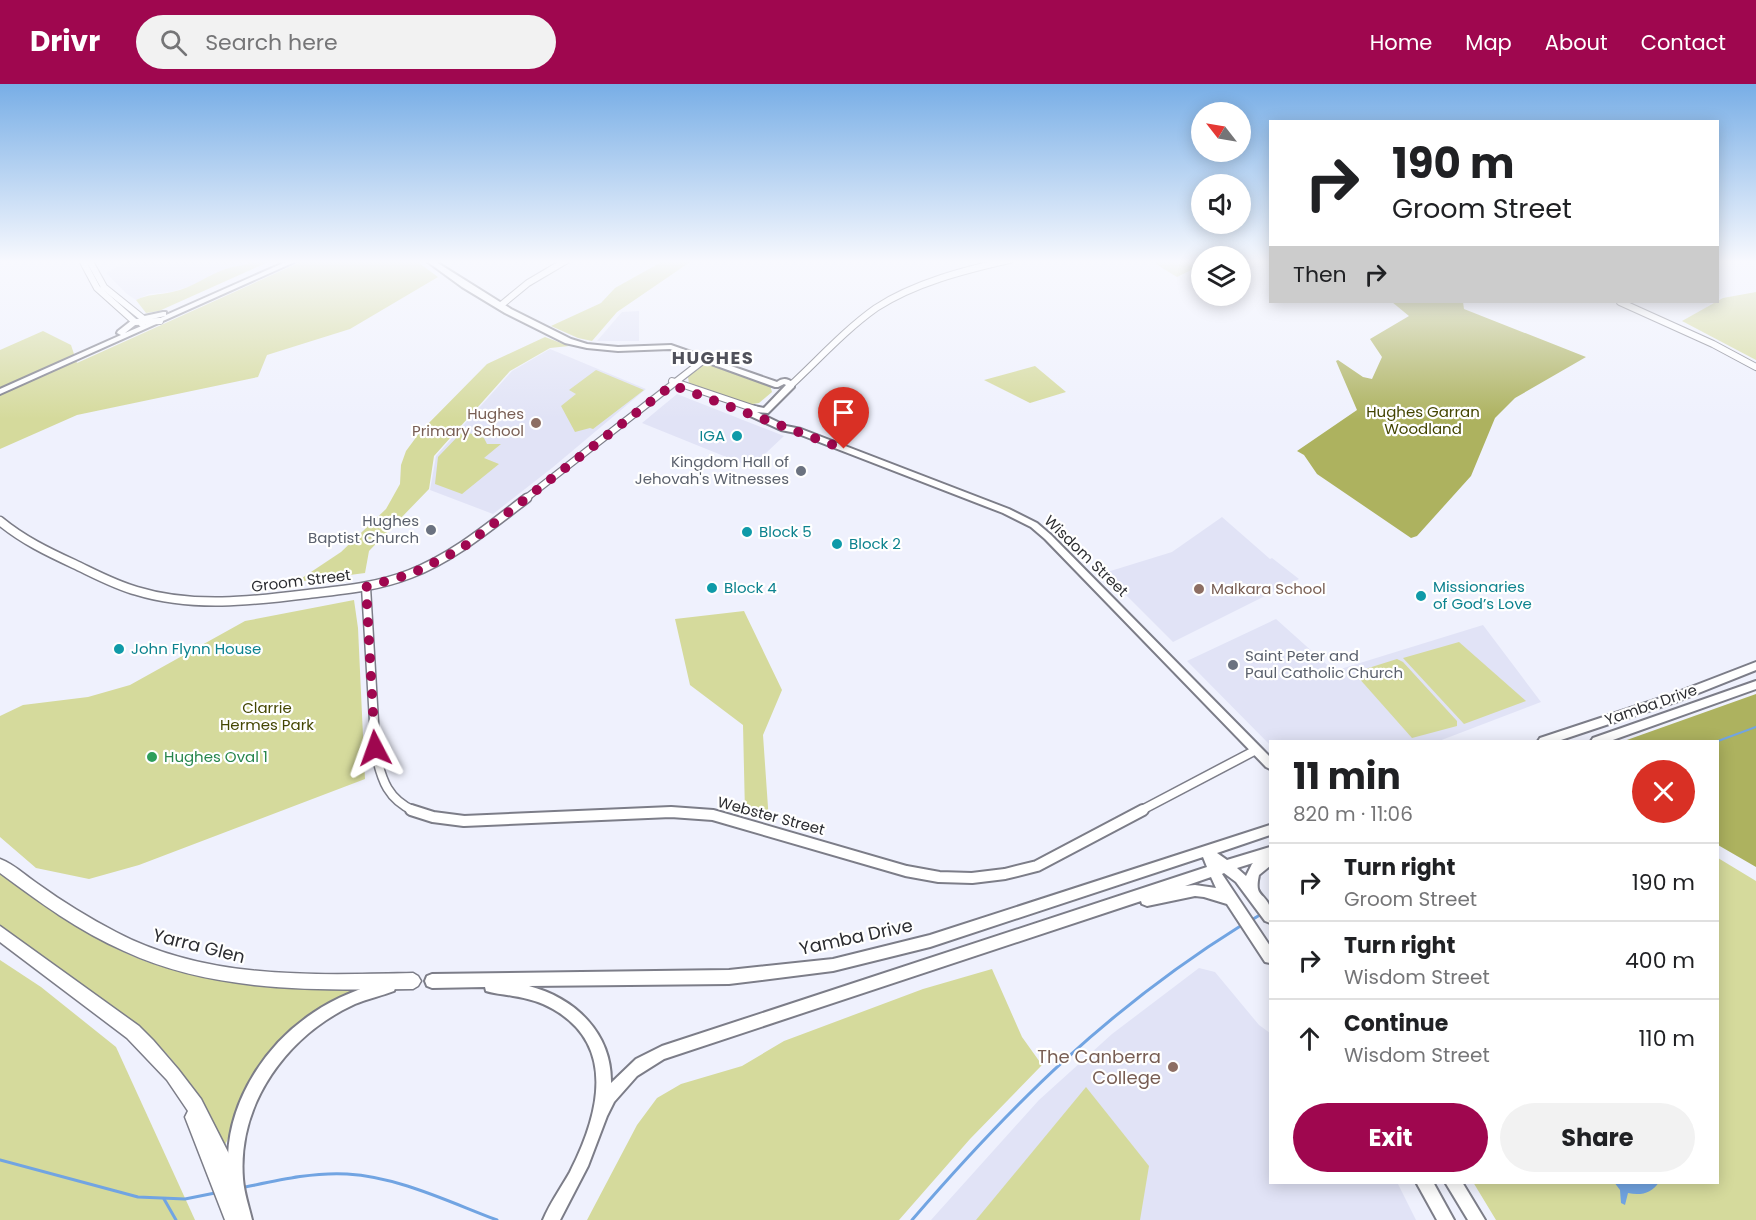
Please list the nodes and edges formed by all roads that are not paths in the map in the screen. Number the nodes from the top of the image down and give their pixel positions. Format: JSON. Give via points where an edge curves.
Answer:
{"nodes":[{"id":1,"x":130,"y":313,"type":"edge"},
{"id":2,"x":132,"y":313,"type":"edge"},
{"id":3,"x":166,"y":313,"type":"edge"},
{"id":4,"x":178,"y":313,"type":"edge"},
{"id":5,"x":514,"y":313,"type":"edge"},
{"id":6,"x":870,"y":313,"type":"edge"},
{"id":7,"x":1644,"y":313,"type":"edge"},
{"id":8,"x":141,"y":321,"type":"junction"},
{"id":9,"x":160,"y":321,"type":"junction"},
{"id":10,"x":136,"y":332,"type":"junction"},
{"id":11,"x":704,"y":356,"type":"junction"},
{"id":12,"x":1756,"y":368,"type":"edge"},
{"id":13,"x":806,"y":371,"type":"joint"},
{"id":14,"x":672,"y":383,"type":"junction"},
{"id":15,"x":784,"y":385,"type":"junction"},
{"id":16,"x":0,"y":386,"type":"edge"},
{"id":17,"x":0,"y":392,"type":"edge"},
{"id":18,"x":758,"y":412,"type":"junction"},
{"id":19,"x":0,"y":518,"type":"edge"},
{"id":20,"x":366,"y":587,"type":"junction"},
{"id":21,"x":1756,"y":666,"type":"edge"},
{"id":22,"x":1756,"y":685,"type":"edge"},
{"id":23,"x":1547,"y":740,"type":"edge"},
{"id":24,"x":1600,"y":740,"type":"edge"},
{"id":25,"x":1256,"y":750,"type":"junction"},
{"id":26,"x":1269,"y":763,"type":"edge"},
{"id":27,"x":1269,"y":827,"type":"edge"},
{"id":28,"x":1269,"y":831,"type":"edge"},
{"id":29,"x":1257,"y":835,"type":"junction"},
{"id":30,"x":1207,"y":852,"type":"junction"},
{"id":31,"x":1269,"y":852,"type":"edge"},
{"id":32,"x":1269,"y":860,"type":"edge"},
{"id":33,"x":0,"y":865,"type":"edge"},
{"id":34,"x":1220,"y":869,"type":"junction"},
{"id":35,"x":1254,"y":895,"type":"junction"},
{"id":36,"x":1230,"y":900,"type":"junction"},
{"id":37,"x":1123,"y":902,"type":"junction"},
{"id":38,"x":1269,"y":916,"type":"edge"},
{"id":39,"x":0,"y":933,"type":"edge"},
{"id":40,"x":1269,"y":955,"type":"edge"},
{"id":41,"x":413,"y":981,"type":"junction"},
{"id":42,"x":432,"y":981,"type":"junction"},
{"id":43,"x":598,"y":1118,"type":"junction"},
{"id":44,"x":223,"y":1156,"type":"junction"},
{"id":45,"x":1425,"y":1184,"type":"edge"},
{"id":46,"x":1454,"y":1184,"type":"edge"},
{"id":47,"x":240,"y":1218,"type":"edge"},
{"id":48,"x":551,"y":1220,"type":"edge"},
{"id":49,"x":1446,"y":1220,"type":"edge"},
{"id":50,"x":1477,"y":1220,"type":"edge"}],
"edges":[{"from":1,"to":8,"type":"street"},
{"from":2,"to":8,"type":"street"},
{"from":3,"to":8,"type":"main road"},
{"from":4,"to":9,"type":"main road"},
{"from":5,"to":11,"type":"main road","via":[[587,346],[665,346]]},
{"from":6,"to":13,"type":"street"},
{"from":7,"to":12,"type":"street"},
{"from":8,"to":9,"type":"street"},
{"from":8,"to":10,"type":"street"},
{"from":8,"to":16,"type":"main road"},
{"from":9,"to":10,"type":"main road"},
{"from":10,"to":17,"type":"main road"},
{"from":11,"to":14,"type":"street","name":"Groom Street"},
{"from":11,"to":15,"type":"main road"},
{"from":13,"to":15,"type":"street"},
{"from":14,"to":18,"type":"street","name":"Wisdom Street"},
{"from":14,"to":20,"type":"street","name":"Groom Street","via":[[593,441],[461,549],[411,574]]},
{"from":15,"to":18,"type":"main road"},
{"from":18,"to":25,"type":"main road","name":"Wisdom Street","via":[[1034,525]]},
{"from":19,"to":20,"type":"street","name":"Groom Street","via":[[36,546],[138,592],[220,602]]},
{"from":20,"to":25,"type":"street","name":"Webster Street","via":[[375,748],[381,781],[397,802],[409,810],[443,820],[671,812],[713,815],[906,871],[980,878],[1037,866]]},
{"from":21,"to":23,"type":"main road","name":"Yamba Drive"},
{"from":22,"to":24,"type":"main road","name":"Yamba Drive"},
{"from":25,"to":26,"type":"main road","name":"Wisdom Street"},
{"from":27,"to":29,"type":"main road"},
{"from":28,"to":29,"type":"main road","name":"Yamba Drive"},
{"from":29,"to":30,"type":"main road","name":"Yamba Drive"},
{"from":30,"to":34,"type":"main road"},
{"from":30,"to":42,"type":"main road","name":"Yamba Drive","via":[[930,942],[833,965],[729,977]]},
{"from":31,"to":34,"type":"main road"},
{"from":32,"to":35,"type":"main road","via":[[1251,872]]},
{"from":33,"to":41,"type":"highway","name":"Yarra Glen","via":[[99,931],[131,948],[175,963],[260,980]]},
{"from":34,"to":35,"type":"main road"},
{"from":34,"to":36,"type":"main road"},
{"from":34,"to":37,"type":"main road"},
{"from":35,"to":38,"type":"main road"},
{"from":36,"to":37,"type":"main road","via":[[1213,892],[1188,890]]},
{"from":36,"to":40,"type":"main road"},
{"from":37,"to":43,"type":"main road","via":[[662,1053],[626,1076],[607,1098]]},
{"from":39,"to":44,"type":"highway","via":[[134,1032],[170,1070]]},
{"from":41,"to":42,"type":"main road"},
{"from":41,"to":44,"type":"main road","via":[[345,1001],[317,1017],[290,1040],[251,1093]]},
{"from":42,"to":43,"type":"main road","via":[[523,990],[555,1001],[570,1011],[585,1026],[600,1056],[604,1093]]},
{"from":43,"to":48,"type":"main road","via":[[588,1149]]},
{"from":44,"to":47,"type":"highway"},
{"from":44,"to":47,"type":"main road","via":[[237,1186]]},
{"from":45,"to":49,"type":"main road"},
{"from":46,"to":50,"type":"main road"}]}
